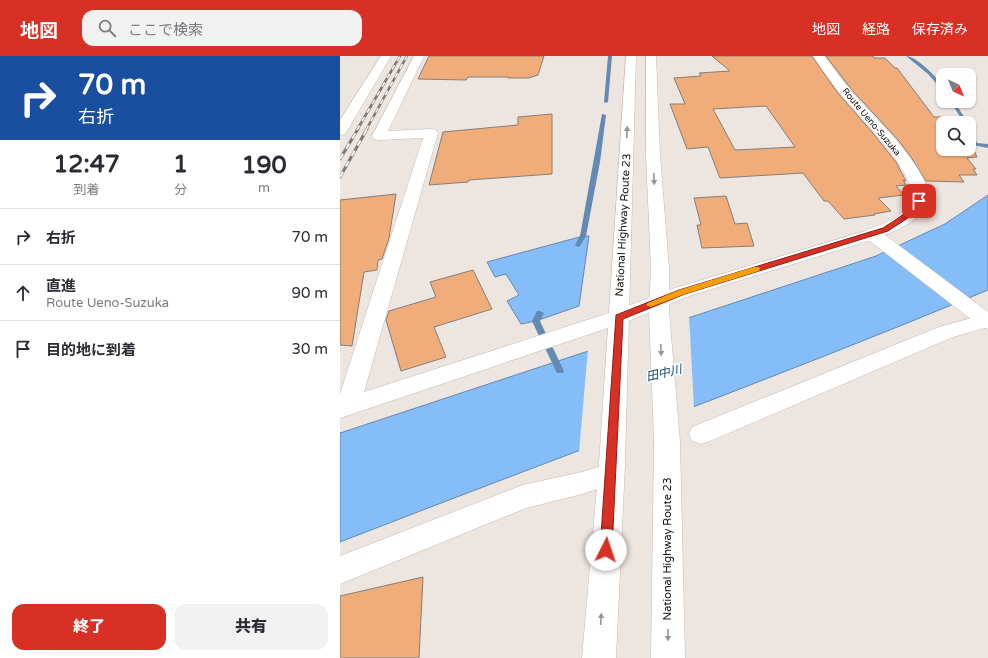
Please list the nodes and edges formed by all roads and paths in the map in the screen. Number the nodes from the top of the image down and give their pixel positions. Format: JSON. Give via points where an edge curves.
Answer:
{"nodes":[{"id":1,"x":386,"y":56,"type":"edge"},
{"id":2,"x":419,"y":56,"type":"edge"},
{"id":3,"x":631,"y":56,"type":"edge"},
{"id":4,"x":651,"y":56,"type":"edge"},
{"id":5,"x":818,"y":56,"type":"edge"},
{"id":6,"x":340,"y":131,"type":"edge"},
{"id":7,"x":878,"y":238,"type":"junction"},
{"id":8,"x":660,"y":306,"type":"junction"},
{"id":9,"x":984,"y":319,"type":"edge"},
{"id":10,"x":618,"y":321,"type":"junction"},
{"id":11,"x":344,"y":408,"type":"edge"},
{"id":12,"x":701,"y":434,"type":"dead end"},
{"id":13,"x":611,"y":469,"type":"junction"},
{"id":14,"x":340,"y":570,"type":"edge"},
{"id":15,"x":599,"y":658,"type":"edge"},
{"id":16,"x":668,"y":658,"type":"edge"}],
"edges":[{"from":1,"to":6,"type":"main road"},
{"from":2,"to":11,"type":"main road","via":[[379,136],[431,133]]},
{"from":10,"to":3,"type":"main road","name":"National Highway Route 23","one_way":true},
{"from":4,"to":8,"type":"main road","name":"National Highway Route 23","one_way":true},
{"from":5,"to":7,"type":"main road","name":"Route Ueno-Suzuka","via":[[845,92],[892,145],[919,187],[917,206]]},
{"from":7,"to":8,"type":"main road","name":"Route Ueno-Suzuka","via":[[700,286]]},
{"from":7,"to":9,"type":"main road"},
{"from":8,"to":10,"type":"main road","name":"Route Ueno-Suzuka"},
{"from":8,"to":16,"type":"main road","name":"National Highway Route 23","one_way":true,"via":[[667,442]]},
{"from":9,"to":12,"type":"main road","via":[[946,332]]},
{"from":10,"to":11,"type":"main road","name":"Route Ueno-Suzuka"},
{"from":10,"to":13,"type":"main road","name":"National Highway Route 23"},
{"from":13,"to":14,"type":"main road","via":[[582,483],[523,497]]},
{"from":15,"to":13,"type":"main road","name":"National Highway Route 23","one_way":true}]}
